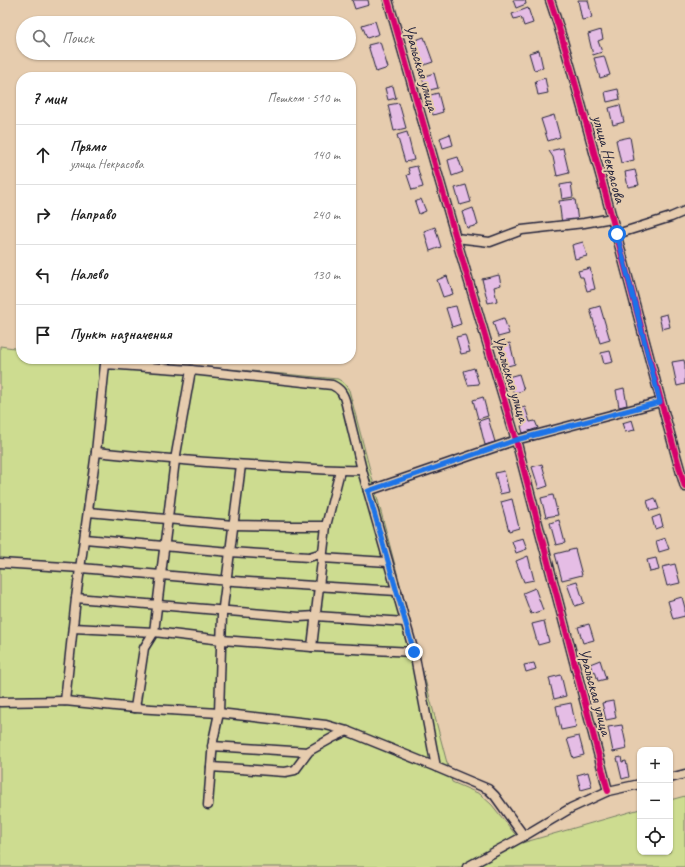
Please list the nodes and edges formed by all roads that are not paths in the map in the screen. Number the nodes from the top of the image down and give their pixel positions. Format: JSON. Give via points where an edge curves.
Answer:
{"nodes":[{"id":1,"x":388,"y":0,"type":"edge"},
{"id":2,"x":550,"y":0,"type":"edge"},
{"id":3,"x":685,"y":211,"type":"edge"},
{"id":4,"x":612,"y":218,"type":"junction"},
{"id":5,"x":617,"y":234,"type":"junction"},
{"id":6,"x":456,"y":238,"type":"junction"},
{"id":7,"x":192,"y":370,"type":"junction"},
{"id":8,"x":660,"y":402,"type":"junction"},
{"id":9,"x":516,"y":440,"type":"junction"},
{"id":10,"x":96,"y":452,"type":"junction"},
{"id":11,"x":175,"y":460,"type":"junction"},
{"id":12,"x":241,"y":465,"type":"junction"},
{"id":13,"x":362,"y":470,"type":"junction"},
{"id":14,"x":340,"y":471,"type":"junction"},
{"id":15,"x":685,"y":487,"type":"edge"},
{"id":16,"x":368,"y":491,"type":"junction"},
{"id":17,"x":88,"y":512,"type":"junction"},
{"id":18,"x":168,"y":520,"type":"junction"},
{"id":19,"x":233,"y":525,"type":"junction"},
{"id":20,"x":326,"y":526,"type":"junction"},
{"id":21,"x":85,"y":539,"type":"junction"},
{"id":22,"x":164,"y":546,"type":"junction"},
{"id":23,"x":230,"y":552,"type":"junction"},
{"id":24,"x":322,"y":558,"type":"junction"},
{"id":25,"x":388,"y":562,"type":"junction"},
{"id":26,"x":0,"y":563,"type":"edge"},
{"id":27,"x":81,"y":568,"type":"junction"},
{"id":28,"x":161,"y":575,"type":"junction"},
{"id":29,"x":226,"y":580,"type":"junction"},
{"id":30,"x":319,"y":586,"type":"junction"},
{"id":31,"x":397,"y":592,"type":"junction"},
{"id":32,"x":76,"y":598,"type":"junction"},
{"id":33,"x":157,"y":605,"type":"junction"},
{"id":34,"x":223,"y":610,"type":"junction"},
{"id":35,"x":316,"y":616,"type":"junction"},
{"id":36,"x":405,"y":622,"type":"junction"},
{"id":37,"x":73,"y":628,"type":"junction"},
{"id":38,"x":154,"y":632,"type":"junction"},
{"id":39,"x":222,"y":640,"type":"junction"},
{"id":40,"x":312,"y":647,"type":"junction"},
{"id":41,"x":414,"y":652,"type":"junction"},
{"id":42,"x":65,"y":701,"type":"junction"},
{"id":43,"x":0,"y":702,"type":"edge"},
{"id":44,"x":135,"y":708,"type":"junction"},
{"id":45,"x":219,"y":713,"type":"junction"},
{"id":46,"x":347,"y":731,"type":"junction"},
{"id":47,"x":212,"y":746,"type":"junction"},
{"id":48,"x":308,"y":752,"type":"junction"},
{"id":49,"x":211,"y":767,"type":"junction"},
{"id":50,"x":436,"y":767,"type":"junction"},
{"id":51,"x":685,"y":774,"type":"edge"},
{"id":52,"x":673,"y":777,"type":"edge"},
{"id":53,"x":637,"y":785,"type":"edge"},
{"id":54,"x":608,"y":790,"type":"junction"},
{"id":55,"x":208,"y":805,"type":"dead end"},
{"id":56,"x":524,"y":836,"type":"junction"},
{"id":57,"x":467,"y":867,"type":"edge"}],
"edges":[{"from":1,"to":6,"type":"street","name":"Уральская улица"},
{"from":2,"to":4,"type":"street","name":"улица Некрасова"},
{"from":3,"to":5,"type":"street"},
{"from":4,"to":5,"type":"street","name":"улица Некрасова"},
{"from":4,"to":6,"type":"street","via":[[522,230],[490,242]]},
{"from":5,"to":8,"type":"street","name":"улица Некрасова"},
{"from":6,"to":9,"type":"street","name":"Уральская улица"},
{"from":7,"to":10,"type":"street","via":[[105,364]]},
{"from":7,"to":11,"type":"street"},
{"from":7,"to":13,"type":"street","via":[[336,387],[341,390],[345,399]]},
{"from":8,"to":9,"type":"street"},
{"from":8,"to":15,"type":"street","name":"улица Некрасова"},
{"from":9,"to":16,"type":"street"},
{"from":9,"to":54,"type":"street","name":"Уральская улица"},
{"from":10,"to":11,"type":"street"},
{"from":10,"to":17,"type":"street"},
{"from":11,"to":12,"type":"street"},
{"from":11,"to":18,"type":"street"},
{"from":12,"to":14,"type":"street"},
{"from":12,"to":19,"type":"street"},
{"from":13,"to":14,"type":"street"},
{"from":13,"to":16,"type":"street"},
{"from":14,"to":20,"type":"street"},
{"from":16,"to":25,"type":"street"},
{"from":17,"to":18,"type":"street"},
{"from":17,"to":21,"type":"street"},
{"from":18,"to":19,"type":"street"},
{"from":18,"to":22,"type":"street"},
{"from":19,"to":20,"type":"street"},
{"from":19,"to":23,"type":"street"},
{"from":20,"to":24,"type":"street"},
{"from":21,"to":22,"type":"street"},
{"from":21,"to":27,"type":"street"},
{"from":22,"to":23,"type":"street"},
{"from":22,"to":28,"type":"street"},
{"from":23,"to":24,"type":"street","via":[[309,557],[319,554]]},
{"from":23,"to":29,"type":"street"},
{"from":24,"to":25,"type":"street"},
{"from":24,"to":30,"type":"street"},
{"from":25,"to":31,"type":"street"},
{"from":26,"to":27,"type":"street"},
{"from":27,"to":28,"type":"street"},
{"from":27,"to":32,"type":"street"},
{"from":28,"to":29,"type":"street"},
{"from":28,"to":33,"type":"street"},
{"from":29,"to":30,"type":"street"},
{"from":29,"to":34,"type":"street"},
{"from":30,"to":31,"type":"street"},
{"from":30,"to":35,"type":"street"},
{"from":31,"to":36,"type":"street"},
{"from":32,"to":33,"type":"street"},
{"from":32,"to":37,"type":"street"},
{"from":33,"to":34,"type":"street"},
{"from":33,"to":38,"type":"street"},
{"from":34,"to":35,"type":"street","via":[[299,617]]},
{"from":34,"to":39,"type":"street"},
{"from":35,"to":36,"type":"street"},
{"from":35,"to":40,"type":"street"},
{"from":36,"to":41,"type":"street"},
{"from":37,"to":38,"type":"street"},
{"from":37,"to":42,"type":"street"},
{"from":38,"to":39,"type":"street"},
{"from":38,"to":44,"type":"street","via":[[144,648]]},
{"from":39,"to":40,"type":"street"},
{"from":39,"to":45,"type":"street"},
{"from":40,"to":41,"type":"street"},
{"from":41,"to":50,"type":"street"},
{"from":42,"to":43,"type":"street"},
{"from":42,"to":44,"type":"street"},
{"from":44,"to":45,"type":"street"},
{"from":45,"to":46,"type":"street","via":[[326,725]]},
{"from":45,"to":47,"type":"street"},
{"from":46,"to":48,"type":"street"},
{"from":46,"to":50,"type":"street"},
{"from":47,"to":48,"type":"street"},
{"from":47,"to":49,"type":"street"},
{"from":48,"to":49,"type":"street","via":[[295,770],[285,772]]},
{"from":49,"to":55,"type":"street"},
{"from":50,"to":56,"type":"street","via":[[488,789]]},
{"from":51,"to":52,"type":"street"},
{"from":53,"to":54,"type":"street"},
{"from":54,"to":56,"type":"street"},
{"from":56,"to":57,"type":"street"}]}
